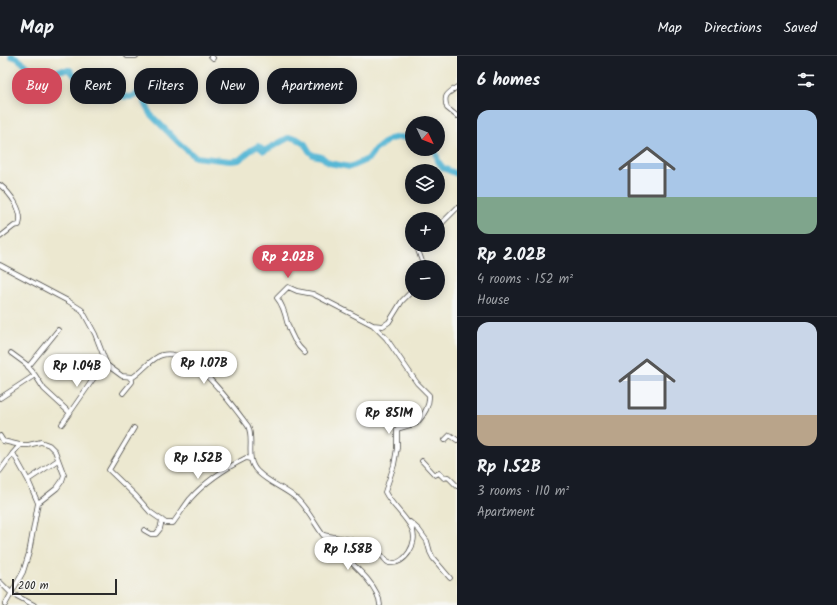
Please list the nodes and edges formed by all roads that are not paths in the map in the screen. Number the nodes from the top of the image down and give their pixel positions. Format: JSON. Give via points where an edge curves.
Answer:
{"nodes":[{"id":1,"x":126,"y":56,"type":"edge"},
{"id":2,"x":136,"y":56,"type":"edge"},
{"id":3,"x":457,"y":87,"type":"edge"},
{"id":4,"x":457,"y":116,"type":"edge"},
{"id":5,"x":0,"y":185,"type":"edge"},
{"id":6,"x":457,"y":208,"type":"edge"},
{"id":7,"x":445,"y":220,"type":"edge"},
{"id":8,"x":0,"y":237,"type":"edge"},
{"id":9,"x":0,"y":265,"type":"edge"},
{"id":10,"x":405,"y":298,"type":"edge"},
{"id":11,"x":373,"y":325,"type":"junction"},
{"id":12,"x":58,"y":330,"type":"dead end"},
{"id":13,"x":11,"y":353,"type":"dead end"},
{"id":14,"x":305,"y":353,"type":"dead end"},
{"id":15,"x":105,"y":362,"type":"junction"},
{"id":16,"x":28,"y":367,"type":"junction"},
{"id":17,"x":35,"y":375,"type":"junction"},
{"id":18,"x":129,"y":377,"type":"junction"},
{"id":19,"x":123,"y":393,"type":"dead end"},
{"id":20,"x":0,"y":398,"type":"edge"},
{"id":21,"x":70,"y":413,"type":"junction"},
{"id":22,"x":62,"y":424,"type":"dead end"},
{"id":23,"x":134,"y":428,"type":"dead end"},
{"id":24,"x":0,"y":436,"type":"edge"},
{"id":25,"x":445,"y":440,"type":"dead end"},
{"id":26,"x":457,"y":440,"type":"edge"},
{"id":27,"x":20,"y":445,"type":"junction"},
{"id":28,"x":13,"y":453,"type":"junction"},
{"id":29,"x":58,"y":460,"type":"junction"},
{"id":30,"x":250,"y":460,"type":"junction"},
{"id":31,"x":422,"y":461,"type":"dead end"},
{"id":32,"x":0,"y":471,"type":"edge"},
{"id":33,"x":28,"y":480,"type":"junction"},
{"id":34,"x":457,"y":486,"type":"edge"},
{"id":35,"x":38,"y":503,"type":"junction"},
{"id":36,"x":162,"y":520,"type":"junction"},
{"id":37,"x":406,"y":520,"type":"junction"},
{"id":38,"x":144,"y":530,"type":"dead end"},
{"id":39,"x":324,"y":535,"type":"junction"},
{"id":40,"x":450,"y":578,"type":"dead end"},
{"id":41,"x":0,"y":582,"type":"edge"},
{"id":42,"x":11,"y":593,"type":"junction"},
{"id":43,"x":5,"y":605,"type":"edge"},
{"id":44,"x":34,"y":605,"type":"edge"},
{"id":45,"x":380,"y":605,"type":"edge"}],
"edges":[{"from":1,"to":2,"type":"street"},
{"from":3,"to":4,"type":"street","via":[[445,98],[447,108]]},
{"from":5,"to":8,"type":"street","via":[[18,208],[20,218],[19,224]]},
{"from":6,"to":7,"type":"street"},
{"from":9,"to":15,"type":"street","via":[[82,310],[103,352]]},
{"from":10,"to":11,"type":"street","via":[[390,322],[383,326]]},
{"from":11,"to":14,"type":"street","via":[[313,294],[288,287],[277,298],[294,339]]},
{"from":11,"to":37,"type":"street","via":[[386,338],[417,383],[430,395],[427,408],[417,423],[397,429],[398,448],[385,488],[389,500]]},
{"from":12,"to":16,"type":"street"},
{"from":13,"to":16,"type":"street"},
{"from":15,"to":18,"type":"street","via":[[122,376]]},
{"from":15,"to":21,"type":"street"},
{"from":16,"to":17,"type":"street"},
{"from":17,"to":20,"type":"street"},
{"from":17,"to":21,"type":"street","via":[[44,389]]},
{"from":18,"to":19,"type":"street","via":[[132,382]]},
{"from":18,"to":30,"type":"street","via":[[136,375],[163,354],[175,355],[192,363],[212,381],[248,426]]},
{"from":21,"to":22,"type":"street"},
{"from":23,"to":36,"type":"street","via":[[109,470],[150,512]]},
{"from":24,"to":27,"type":"street","via":[[3,441]]},
{"from":25,"to":26,"type":"street","via":[[450,434]]},
{"from":27,"to":28,"type":"street"},
{"from":27,"to":29,"type":"street","via":[[41,442],[49,445]]},
{"from":28,"to":32,"type":"street"},
{"from":28,"to":33,"type":"street"},
{"from":29,"to":33,"type":"street"},
{"from":29,"to":35,"type":"street","via":[[64,474],[62,481]]},
{"from":30,"to":36,"type":"street","via":[[246,458],[234,464],[208,482],[190,499],[173,523]]},
{"from":30,"to":39,"type":"street","via":[[257,472],[299,501]]},
{"from":31,"to":34,"type":"street","via":[[435,476],[439,473],[444,478],[448,477]]},
{"from":33,"to":35,"type":"street"},
{"from":35,"to":42,"type":"street","via":[[29,553],[23,572]]},
{"from":36,"to":38,"type":"street","via":[[156,534]]},
{"from":37,"to":39,"type":"street","via":[[413,530],[414,543],[403,560],[391,563],[366,545]]},
{"from":37,"to":40,"type":"street","via":[[419,530],[427,541],[433,558]]},
{"from":39,"to":45,"type":"street","via":[[360,571],[379,596]]},
{"from":41,"to":42,"type":"street"},
{"from":42,"to":43,"type":"street"},
{"from":42,"to":44,"type":"street"}]}
